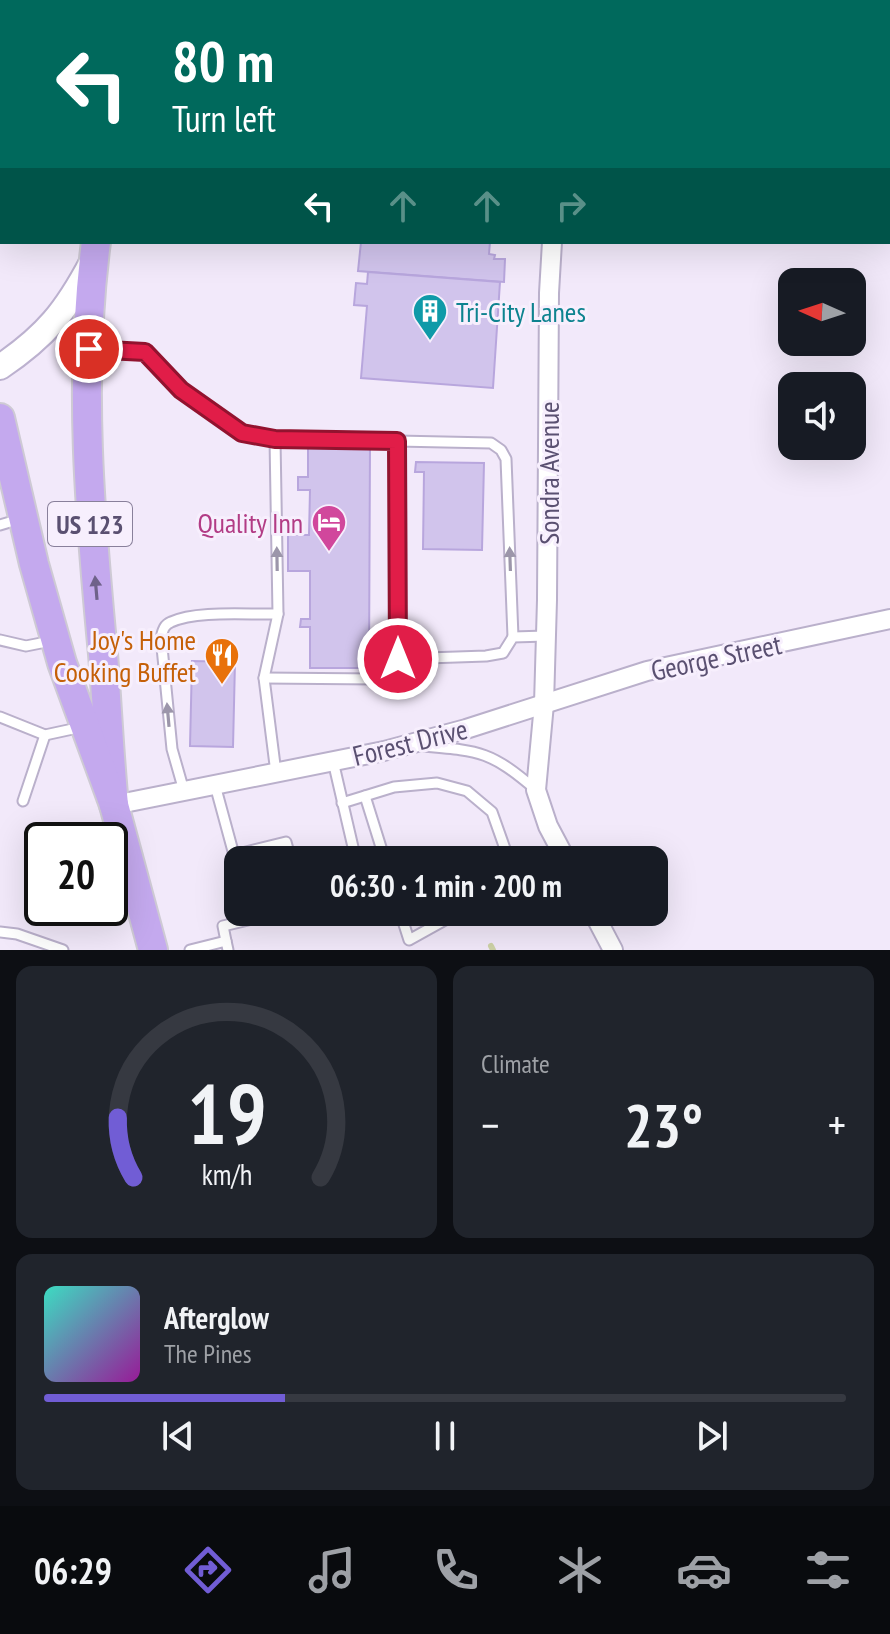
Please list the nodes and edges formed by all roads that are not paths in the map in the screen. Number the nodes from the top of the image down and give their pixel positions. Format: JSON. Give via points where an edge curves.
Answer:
{"nodes":[{"id":1,"x":552,"y":244,"type":"edge"},
{"id":2,"x":95,"y":251,"type":"edge"},
{"id":3,"x":89,"y":349,"type":"junction"},
{"id":4,"x":0,"y":367,"type":"edge"},
{"id":5,"x":0,"y":418,"type":"edge"},
{"id":6,"x":275,"y":439,"type":"junction"},
{"id":7,"x":397,"y":441,"type":"junction"},
{"id":8,"x":7,"y":472,"type":"edge"},
{"id":9,"x":11,"y":522,"type":"edge"},
{"id":10,"x":278,"y":614,"type":"junction"},
{"id":11,"x":890,"y":619,"type":"edge"},
{"id":12,"x":546,"y":636,"type":"junction"},
{"id":13,"x":513,"y":637,"type":"junction"},
{"id":14,"x":0,"y":640,"type":"edge"},
{"id":15,"x":56,"y":640,"type":"junction"},
{"id":16,"x":398,"y":659,"type":"junction"},
{"id":17,"x":264,"y":678,"type":"junction"},
{"id":18,"x":544,"y":704,"type":"junction"},
{"id":19,"x":0,"y":717,"type":"edge"},
{"id":20,"x":85,"y":726,"type":"junction"},
{"id":21,"x":45,"y":735,"type":"junction"},
{"id":22,"x":407,"y":745,"type":"junction"},
{"id":23,"x":333,"y":761,"type":"junction"},
{"id":24,"x":276,"y":773,"type":"junction"},
{"id":25,"x":215,"y":785,"type":"junction"},
{"id":26,"x":536,"y":790,"type":"junction"},
{"id":27,"x":184,"y":791,"type":"junction"},
{"id":28,"x":365,"y":796,"type":"junction"},
{"id":29,"x":23,"y":801,"type":"dead end"},
{"id":30,"x":342,"y":803,"type":"junction"},
{"id":31,"x":114,"y":805,"type":"junction"},
{"id":32,"x":232,"y":846,"type":"edge"},
{"id":33,"x":270,"y":846,"type":"edge"},
{"id":34,"x":287,"y":846,"type":"edge"},
{"id":35,"x":353,"y":846,"type":"edge"},
{"id":36,"x":381,"y":846,"type":"edge"},
{"id":37,"x":504,"y":846,"type":"edge"},
{"id":38,"x":559,"y":846,"type":"edge"},
{"id":39,"x":224,"y":926,"type":"edge"},
{"id":40,"x":404,"y":926,"type":"edge"},
{"id":41,"x":434,"y":926,"type":"edge"},
{"id":42,"x":600,"y":926,"type":"edge"},
{"id":43,"x":0,"y":932,"type":"edge"},
{"id":44,"x":227,"y":946,"type":"edge"},
{"id":45,"x":63,"y":950,"type":"edge"},
{"id":46,"x":153,"y":950,"type":"edge"},
{"id":47,"x":190,"y":950,"type":"edge"},
{"id":48,"x":613,"y":950,"type":"edge"}],
"edges":[{"from":1,"to":12,"type":"street","name":"Sondra Avenue"},
{"from":2,"to":3,"type":"highway","number":"US 123"},
{"from":2,"to":4,"type":"main road","via":[[79,287],[46,332]]},
{"from":3,"to":6,"type":"lane","via":[[145,352],[181,390],[242,433]]},
{"from":31,"to":3,"type":"highway","number":"US 123","one_way":true,"via":[[90,516]]},
{"from":5,"to":8,"type":"highway","number":"US 123"},
{"from":6,"to":7,"type":"lane"},
{"from":10,"to":6,"type":"lane","one_way":true},
{"from":13,"to":7,"type":"lane","one_way":true,"via":[[506,459],[501,450],[491,443]]},
{"from":7,"to":16,"type":"lane"},
{"from":8,"to":9,"type":"highway","number":"US 123"},
{"from":9,"to":15,"type":"highway","number":"US 123"},
{"from":10,"to":17,"type":"lane"},
{"from":27,"to":10,"type":"lane","one_way":true,"via":[[172,749],[163,627],[198,616]]},
{"from":11,"to":18,"type":"street","name":"George Street","via":[[647,671]]},
{"from":12,"to":13,"type":"lane"},
{"from":12,"to":18,"type":"street","name":"Sondra Avenue"},
{"from":13,"to":16,"type":"lane","via":[[503,653]]},
{"from":14,"to":15,"type":"lane","via":[[26,646]]},
{"from":15,"to":20,"type":"highway","number":"US 123"},
{"from":16,"to":17,"type":"lane","via":[[393,674],[377,679]]},
{"from":17,"to":24,"type":"lane"},
{"from":18,"to":22,"type":"street","name":"Forest Drive"},
{"from":18,"to":26,"type":"street"},
{"from":19,"to":21,"type":"lane"},
{"from":20,"to":21,"type":"lane"},
{"from":20,"to":31,"type":"highway","number":"US 123"},
{"from":21,"to":29,"type":"lane"},
{"from":22,"to":23,"type":"street","name":"Forest Drive"},
{"from":22,"to":26,"type":"lane","via":[[473,750],[502,762]]},
{"from":23,"to":24,"type":"street","name":"Forest Drive"},
{"from":23,"to":30,"type":"lane"},
{"from":24,"to":25,"type":"street","name":"Forest Drive"},
{"from":25,"to":27,"type":"street","name":"Forest Drive"},
{"from":25,"to":32,"type":"lane"},
{"from":26,"to":38,"type":"street"},
{"from":27,"to":31,"type":"street","name":"Forest Drive"},
{"from":28,"to":30,"type":"lane"},
{"from":28,"to":36,"type":"lane"},
{"from":28,"to":37,"type":"lane","via":[[437,783],[467,791],[492,812]]},
{"from":30,"to":35,"type":"lane"},
{"from":31,"to":46,"type":"highway","number":"US 123"},
{"from":33,"to":34,"type":"lane"},
{"from":39,"to":44,"type":"lane"},
{"from":40,"to":41,"type":"lane","via":[[409,940]]},
{"from":42,"to":48,"type":"street"},
{"from":43,"to":45,"type":"lane"},
{"from":44,"to":47,"type":"lane"}]}
